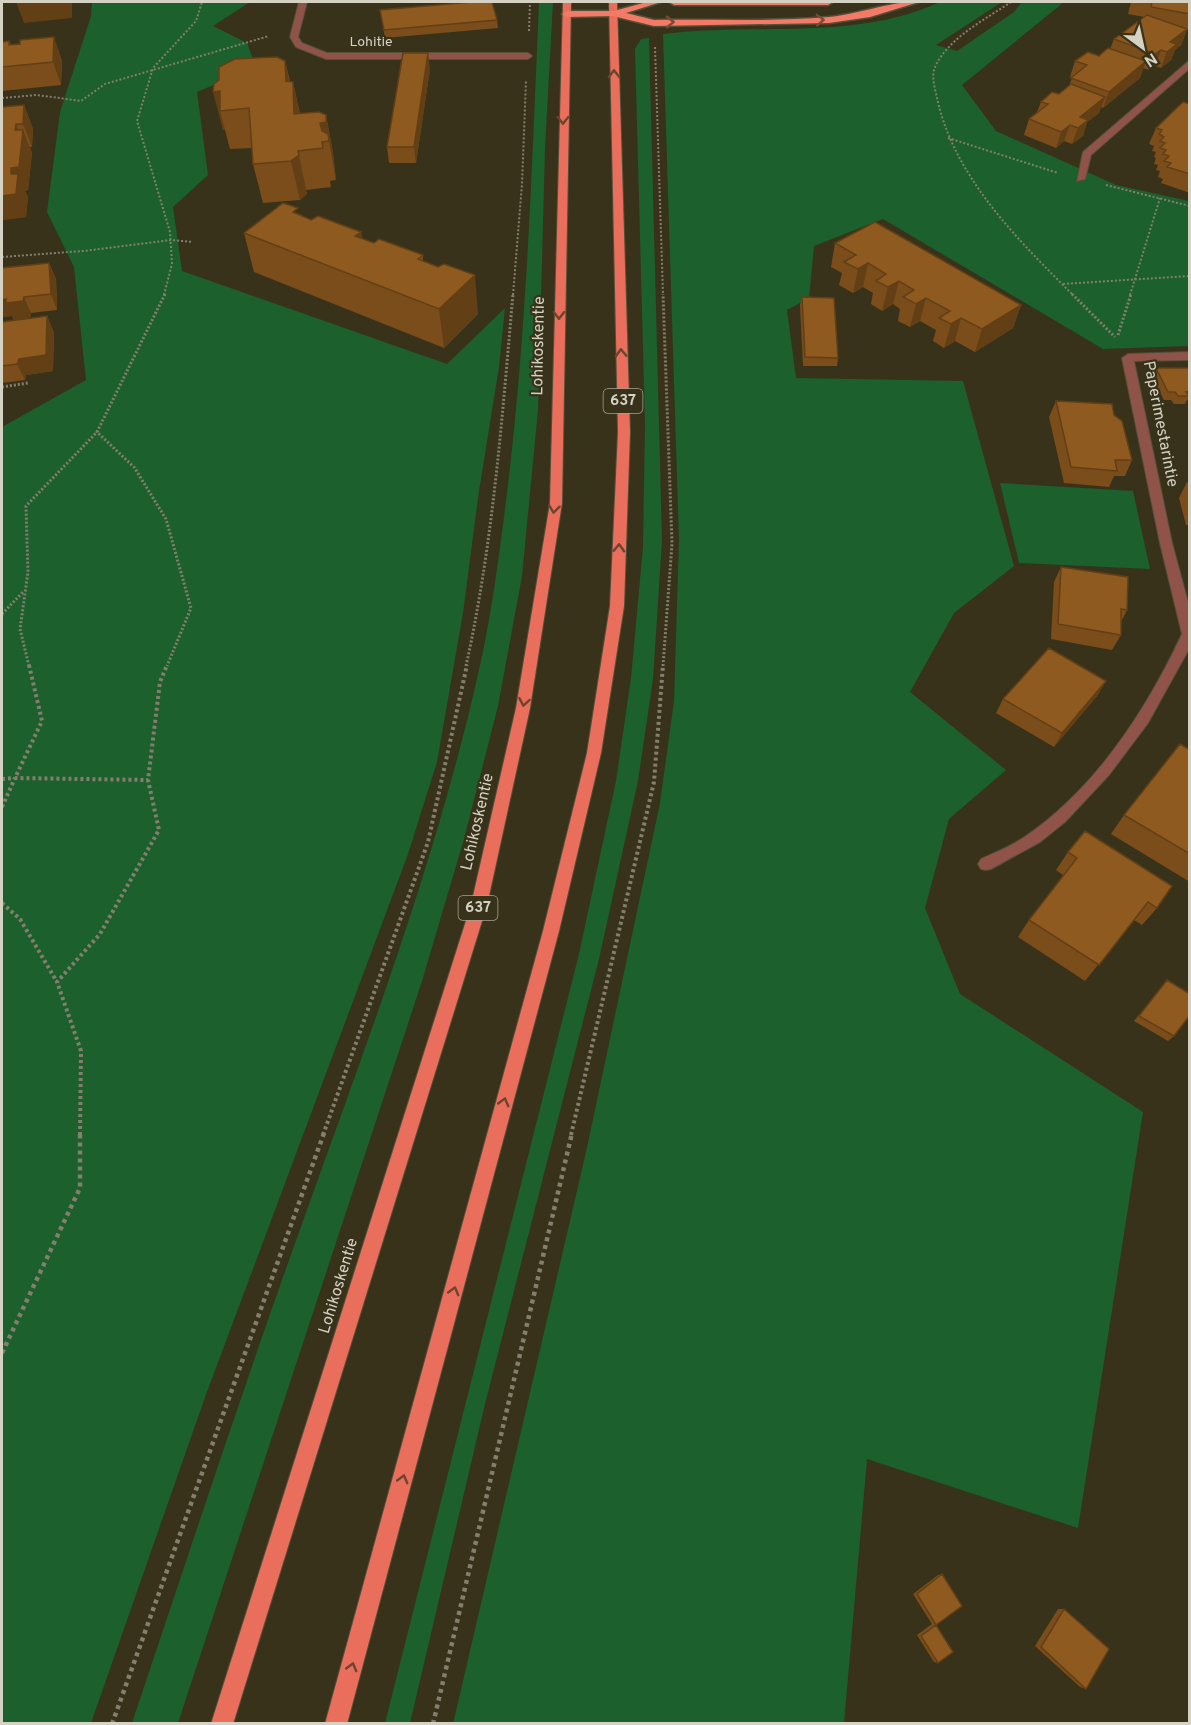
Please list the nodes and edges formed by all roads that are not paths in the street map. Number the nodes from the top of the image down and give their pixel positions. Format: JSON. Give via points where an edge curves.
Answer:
{"nodes":[{"id":1,"x":303,"y":2,"type":"edge"},
{"id":2,"x":567,"y":2,"type":"edge"},
{"id":3,"x":613,"y":2,"type":"edge"},
{"id":4,"x":656,"y":2,"type":"edge"},
{"id":5,"x":674,"y":2,"type":"edge"},
{"id":6,"x":828,"y":2,"type":"edge"},
{"id":7,"x":914,"y":2,"type":"edge"},
{"id":8,"x":567,"y":14,"type":"junction"},
{"id":9,"x":613,"y":14,"type":"junction"},
{"id":10,"x":528,"y":53,"type":"road end"},
{"id":11,"x":1190,"y":63,"type":"edge"},
{"id":12,"x":1080,"y":179,"type":"dead end"},
{"id":13,"x":1190,"y":356,"type":"edge"},
{"id":14,"x":986,"y":864,"type":"dead end"},
{"id":15,"x":222,"y":1724,"type":"edge"},
{"id":16,"x":336,"y":1724,"type":"edge"}],
"edges":[{"from":1,"to":10,"type":"street","name":"Lohitie","via":[[294,37],[299,45],[326,56]]},
{"from":2,"to":8,"type":"main road","name":"Lohikoskentie","number":"637"},
{"from":3,"to":9,"type":"main road","number":"637"},
{"from":4,"to":9,"type":"highway"},
{"from":5,"to":6,"type":"highway"},
{"from":9,"to":7,"type":"highway","one_way":true,"via":[[654,23],[829,20]]},
{"from":8,"to":9,"type":"highway"},
{"from":8,"to":15,"type":"main road","name":"Lohikoskentie","number":"637","one_way":true,"via":[[556,503],[523,708],[479,905]]},
{"from":16,"to":9,"type":"main road","number":"637","one_way":true,"via":[[551,931],[594,753],[617,606],[624,432]]},
{"from":11,"to":12,"type":"street","via":[[1086,153]]},
{"from":13,"to":14,"type":"street","name":"Paperimestarintie","via":[[1128,358],[1189,634],[1139,728],[1084,791],[1033,840]]}]}
